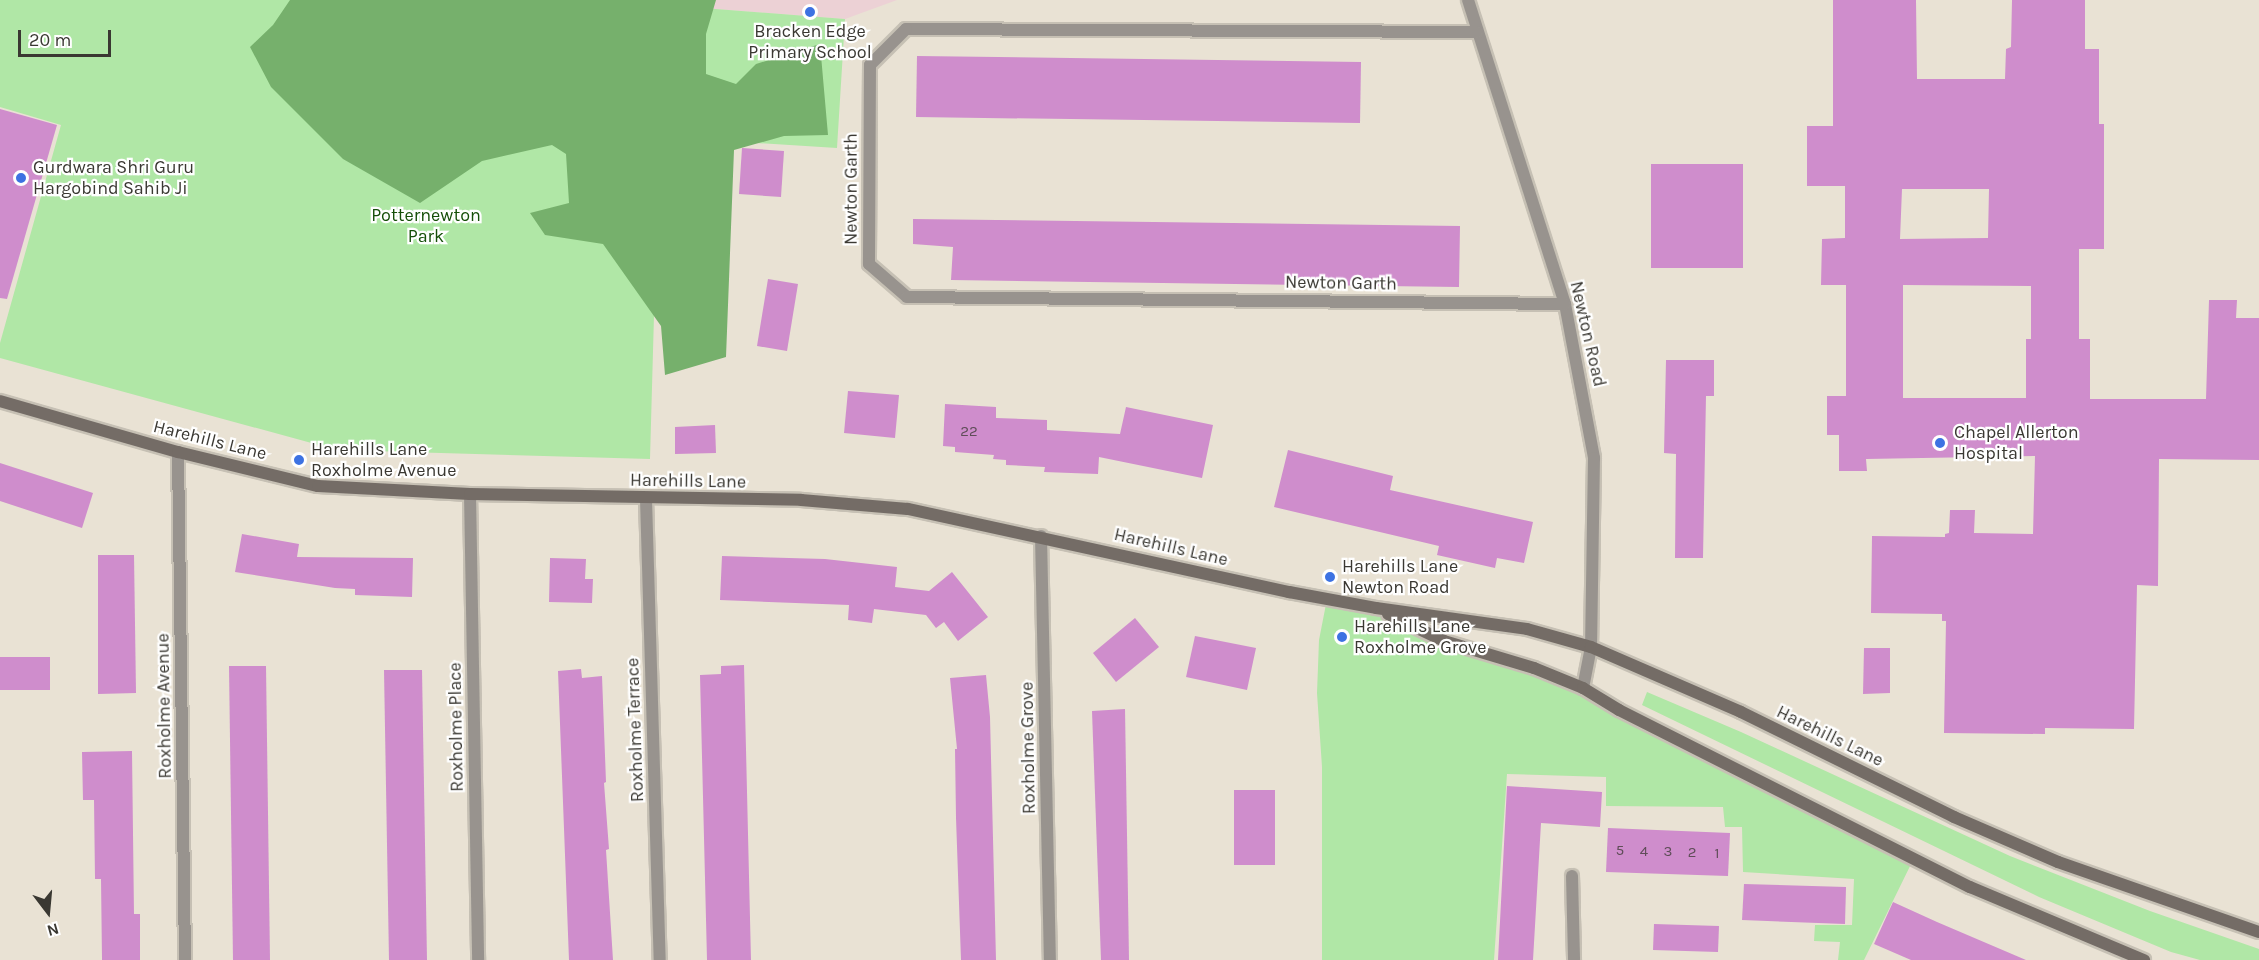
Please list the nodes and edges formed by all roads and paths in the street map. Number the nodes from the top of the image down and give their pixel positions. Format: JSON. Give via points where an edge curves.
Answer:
{"nodes":[{"id":1,"x":1468,"y":0,"type":"edge"},
{"id":2,"x":1477,"y":32,"type":"junction"},
{"id":3,"x":1565,"y":304,"type":"junction"},
{"id":4,"x":0,"y":401,"type":"edge"},
{"id":5,"x":178,"y":452,"type":"junction"},
{"id":6,"x":470,"y":494,"type":"junction"},
{"id":7,"x":646,"y":499,"type":"junction"},
{"id":8,"x":1041,"y":536,"type":"junction"},
{"id":9,"x":1376,"y":608,"type":"junction"},
{"id":10,"x":1591,"y":647,"type":"junction"},
{"id":11,"x":1583,"y":688,"type":"junction"},
{"id":12,"x":1572,"y":876,"type":"dead end"},
{"id":13,"x":2259,"y":932,"type":"edge"},
{"id":14,"x":185,"y":960,"type":"edge"},
{"id":15,"x":478,"y":960,"type":"edge"},
{"id":16,"x":660,"y":960,"type":"edge"},
{"id":17,"x":1050,"y":960,"type":"edge"},
{"id":18,"x":1574,"y":960,"type":"edge"},
{"id":19,"x":2144,"y":960,"type":"edge"}],
"edges":[{"from":1,"to":2,"type":"street","name":"Newton Road"},
{"from":2,"to":3,"type":"street","name":"Newton Road"},
{"from":2,"to":3,"type":"street","name":"Newton Garth","via":[[906,29],[870,65],[869,264],[907,297]]},
{"from":3,"to":10,"type":"street","name":"Newton Road","via":[[1594,458]]},
{"from":4,"to":5,"type":"main road","name":"Harehills Lane"},
{"from":5,"to":6,"type":"main road","name":"Harehills Lane","via":[[318,486]]},
{"from":5,"to":14,"type":"street","name":"Roxholme Avenue"},
{"from":6,"to":7,"type":"main road","name":"Harehills Lane"},
{"from":6,"to":15,"type":"street","name":"Roxholme Place"},
{"from":7,"to":8,"type":"main road","name":"Harehills Lane","via":[[801,500],[908,509]]},
{"from":7,"to":16,"type":"street","name":"Roxholme Terrace"},
{"from":8,"to":9,"type":"main road","name":"Harehills Lane"},
{"from":8,"to":17,"type":"street","name":"Roxholme Grove"},
{"from":9,"to":10,"type":"main road","name":"Harehills Lane","via":[[1527,629]]},
{"from":9,"to":11,"type":"main road","name":"Harehills Lane","via":[[1444,641],[1534,668]]},
{"from":10,"to":11,"type":"street","name":"Newton Road"},
{"from":10,"to":13,"type":"main road","name":"Harehills Lane","via":[[1741,712],[1954,817],[2058,861]]},
{"from":11,"to":19,"type":"main road","name":"Harehills Lane","via":[[1619,710],[1970,887]]},
{"from":12,"to":18,"type":"street"}]}
